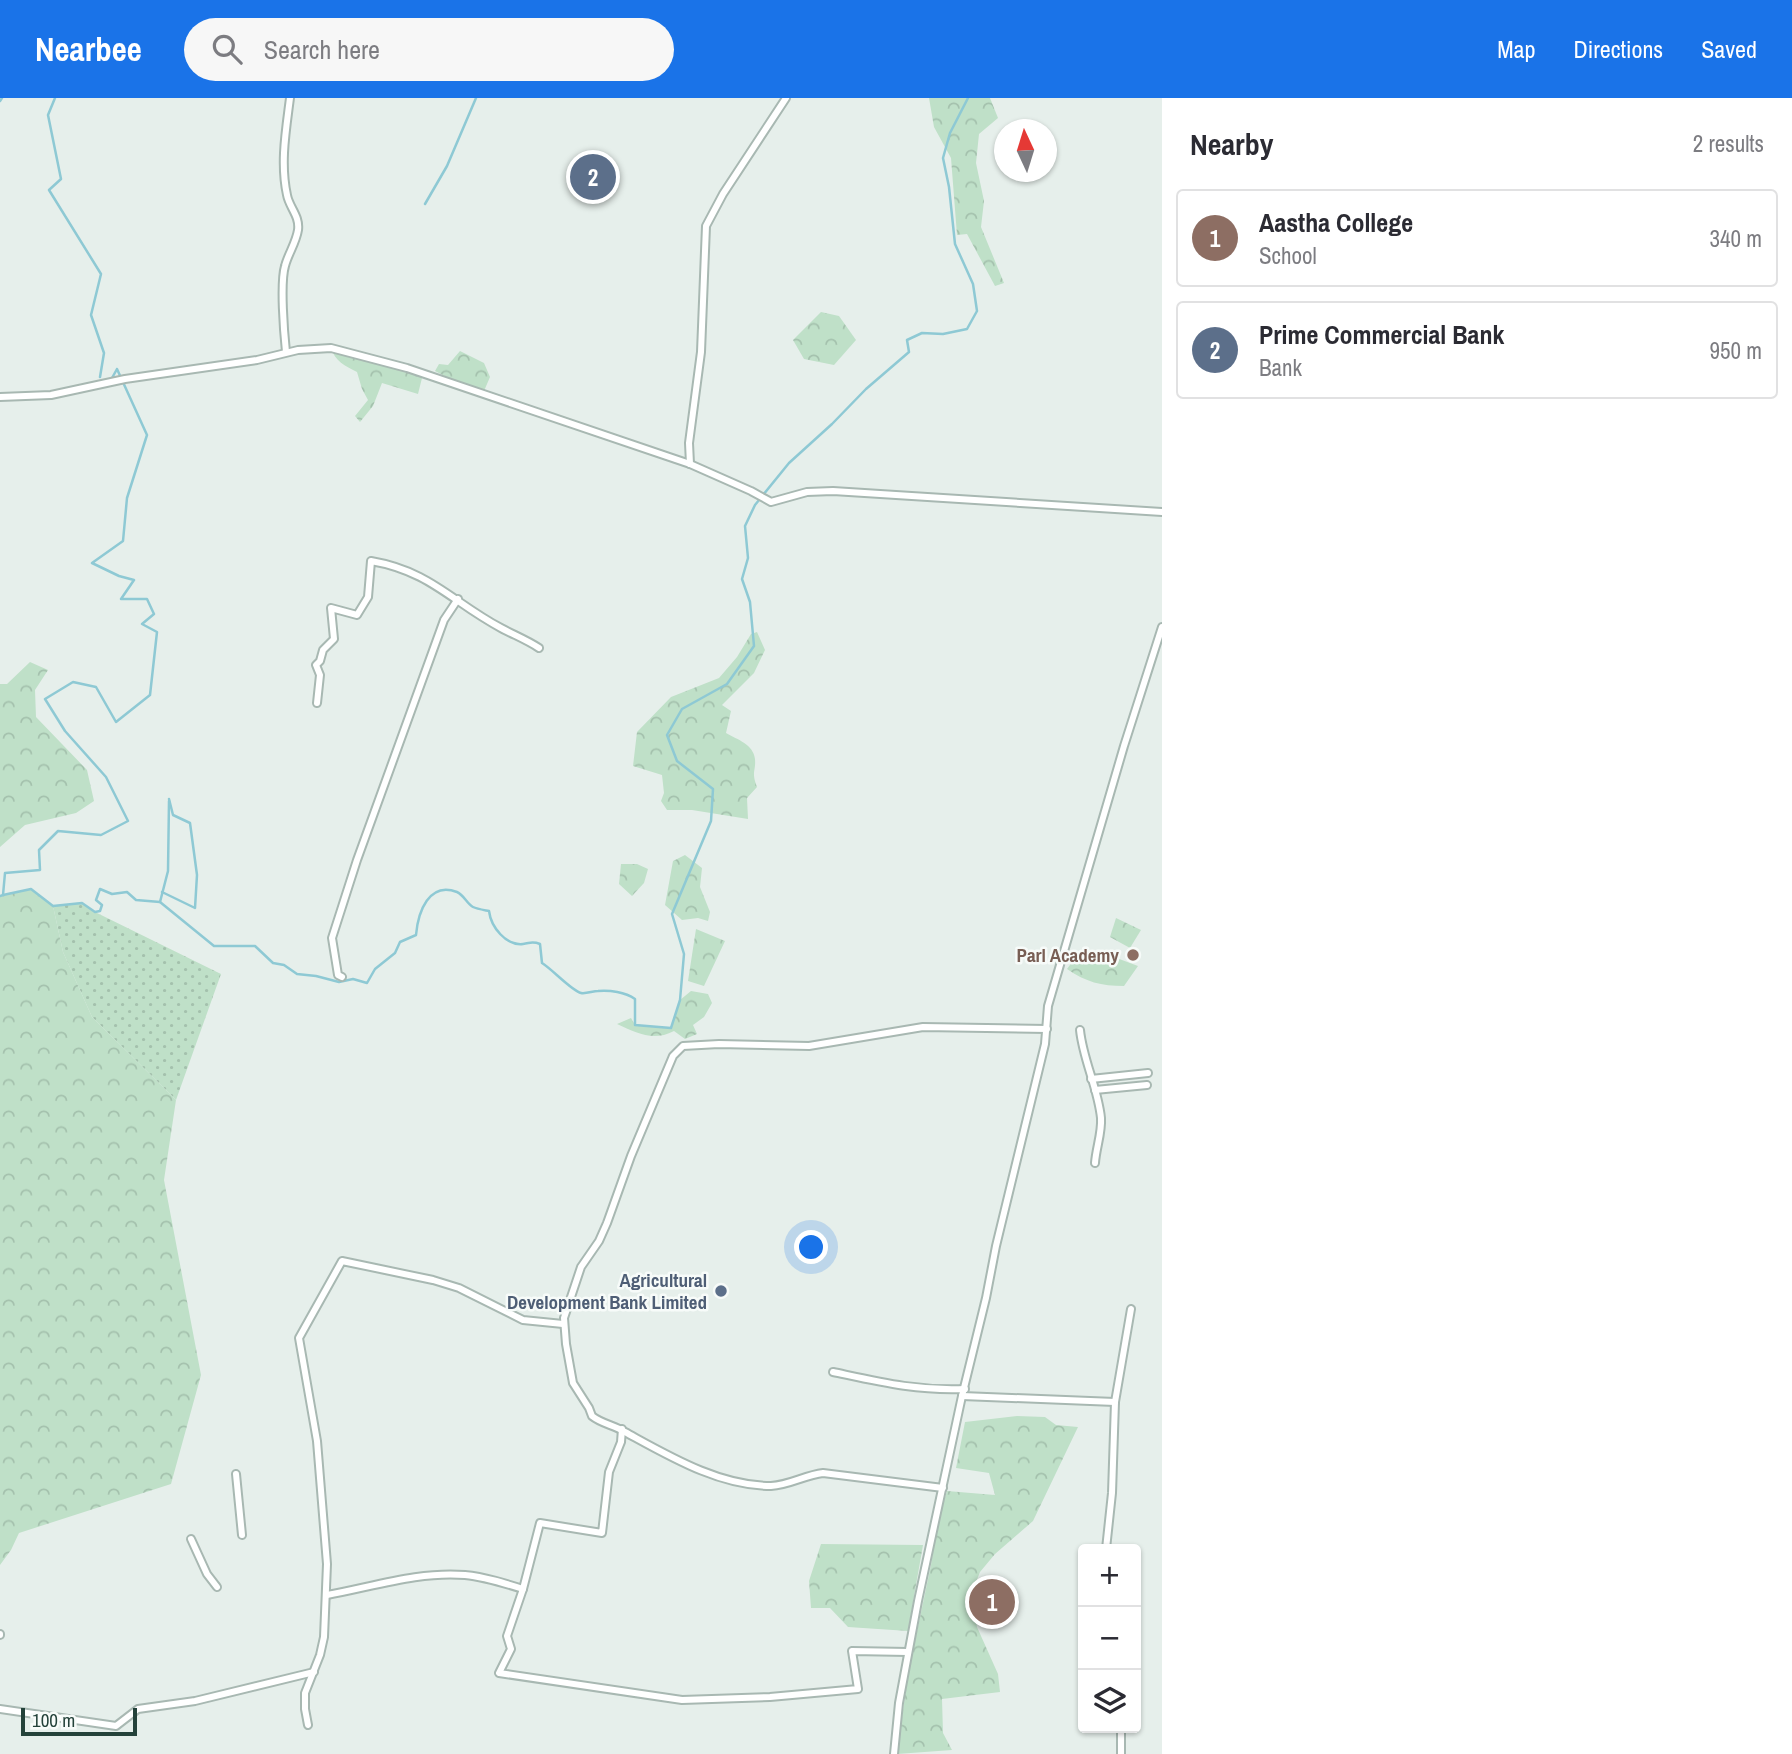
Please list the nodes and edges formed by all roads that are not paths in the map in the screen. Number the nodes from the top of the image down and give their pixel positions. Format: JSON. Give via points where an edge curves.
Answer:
{"nodes":[{"id":1,"x":290,"y":98,"type":"edge"},
{"id":2,"x":786,"y":98,"type":"edge"},
{"id":3,"x":286,"y":352,"type":"junction"},
{"id":4,"x":0,"y":397,"type":"edge"},
{"id":5,"x":690,"y":464,"type":"junction"},
{"id":6,"x":1162,"y":512,"type":"edge"},
{"id":7,"x":458,"y":599,"type":"junction"},
{"id":8,"x":1162,"y":627,"type":"edge"},
{"id":9,"x":540,"y":648,"type":"dead end"},
{"id":10,"x":317,"y":703,"type":"dead end"},
{"id":11,"x":342,"y":977,"type":"dead end"},
{"id":12,"x":1048,"y":1029,"type":"junction"},
{"id":13,"x":1080,"y":1030,"type":"dead end"},
{"id":14,"x":1148,"y":1073,"type":"dead end"},
{"id":15,"x":1091,"y":1079,"type":"junction"},
{"id":16,"x":1147,"y":1085,"type":"dead end"},
{"id":17,"x":1095,"y":1090,"type":"junction"},
{"id":18,"x":1096,"y":1163,"type":"dead end"},
{"id":19,"x":1131,"y":1309,"type":"dead end"},
{"id":20,"x":563,"y":1324,"type":"junction"},
{"id":21,"x":833,"y":1372,"type":"dead end"},
{"id":22,"x":964,"y":1392,"type":"junction"},
{"id":23,"x":1115,"y":1402,"type":"junction"},
{"id":24,"x":622,"y":1429,"type":"junction"},
{"id":25,"x":236,"y":1474,"type":"dead end"},
{"id":26,"x":943,"y":1488,"type":"junction"},
{"id":27,"x":242,"y":1535,"type":"dead end"},
{"id":28,"x":191,"y":1539,"type":"dead end"},
{"id":29,"x":1107,"y":1544,"type":"edge"},
{"id":30,"x":217,"y":1587,"type":"dead end"},
{"id":31,"x":523,"y":1589,"type":"junction"},
{"id":32,"x":327,"y":1595,"type":"junction"},
{"id":33,"x":908,"y":1652,"type":"junction"},
{"id":34,"x":314,"y":1672,"type":"junction"},
{"id":35,"x":0,"y":1709,"type":"edge"},
{"id":36,"x":309,"y":1725,"type":"dead end"},
{"id":37,"x":1121,"y":1733,"type":"edge"},
{"id":38,"x":894,"y":1754,"type":"edge"},
{"id":39,"x":1121,"y":1754,"type":"edge"}],
"edges":[{"from":1,"to":3,"type":"street","via":[[284,166],[287,198],[299,228],[284,266]]},
{"from":2,"to":5,"type":"street","via":[[706,226]]},
{"from":3,"to":4,"type":"street","via":[[51,395]]},
{"from":3,"to":5,"type":"street","via":[[331,348],[407,368]]},
{"from":5,"to":6,"type":"street","via":[[771,502],[807,492],[833,491]]},
{"from":7,"to":9,"type":"street"},
{"from":7,"to":10,"type":"street","via":[[395,565],[371,561],[368,597],[357,615],[331,608],[334,639],[316,665],[320,675]]},
{"from":7,"to":11,"type":"street","via":[[444,620],[332,938]]},
{"from":8,"to":12,"type":"street","via":[[1048,1006]]},
{"from":12,"to":20,"type":"street","via":[[923,1027],[808,1046],[683,1046],[673,1056],[607,1223],[577,1278]]},
{"from":12,"to":22,"type":"street"},
{"from":13,"to":15,"type":"street"},
{"from":14,"to":15,"type":"street"},
{"from":15,"to":17,"type":"street"},
{"from":16,"to":17,"type":"street"},
{"from":17,"to":18,"type":"street","via":[[1101,1121]]},
{"from":19,"to":23,"type":"street"},
{"from":20,"to":24,"type":"street","via":[[573,1382],[592,1416]]},
{"from":20,"to":32,"type":"street","via":[[523,1320],[459,1288],[342,1261],[299,1338],[317,1441]]},
{"from":21,"to":22,"type":"street","via":[[898,1387]]},
{"from":22,"to":23,"type":"street"},
{"from":22,"to":26,"type":"street"},
{"from":23,"to":29,"type":"street"},
{"from":24,"to":26,"type":"street","via":[[684,1464],[735,1481],[779,1485],[823,1473]]},
{"from":24,"to":31,"type":"street","via":[[608,1472],[602,1534],[540,1523]]},
{"from":25,"to":27,"type":"street"},
{"from":26,"to":33,"type":"street"},
{"from":28,"to":30,"type":"street"},
{"from":31,"to":32,"type":"street","via":[[463,1575],[419,1577]]},
{"from":31,"to":33,"type":"street","via":[[507,1636],[511,1649],[499,1672],[682,1700],[770,1697],[858,1689],[852,1651]]},
{"from":32,"to":34,"type":"street","via":[[324,1637]]},
{"from":33,"to":38,"type":"street"},
{"from":34,"to":35,"type":"street","via":[[195,1702],[138,1709],[116,1726]]},
{"from":34,"to":36,"type":"street","via":[[305,1693]]},
{"from":37,"to":39,"type":"street"}]}
